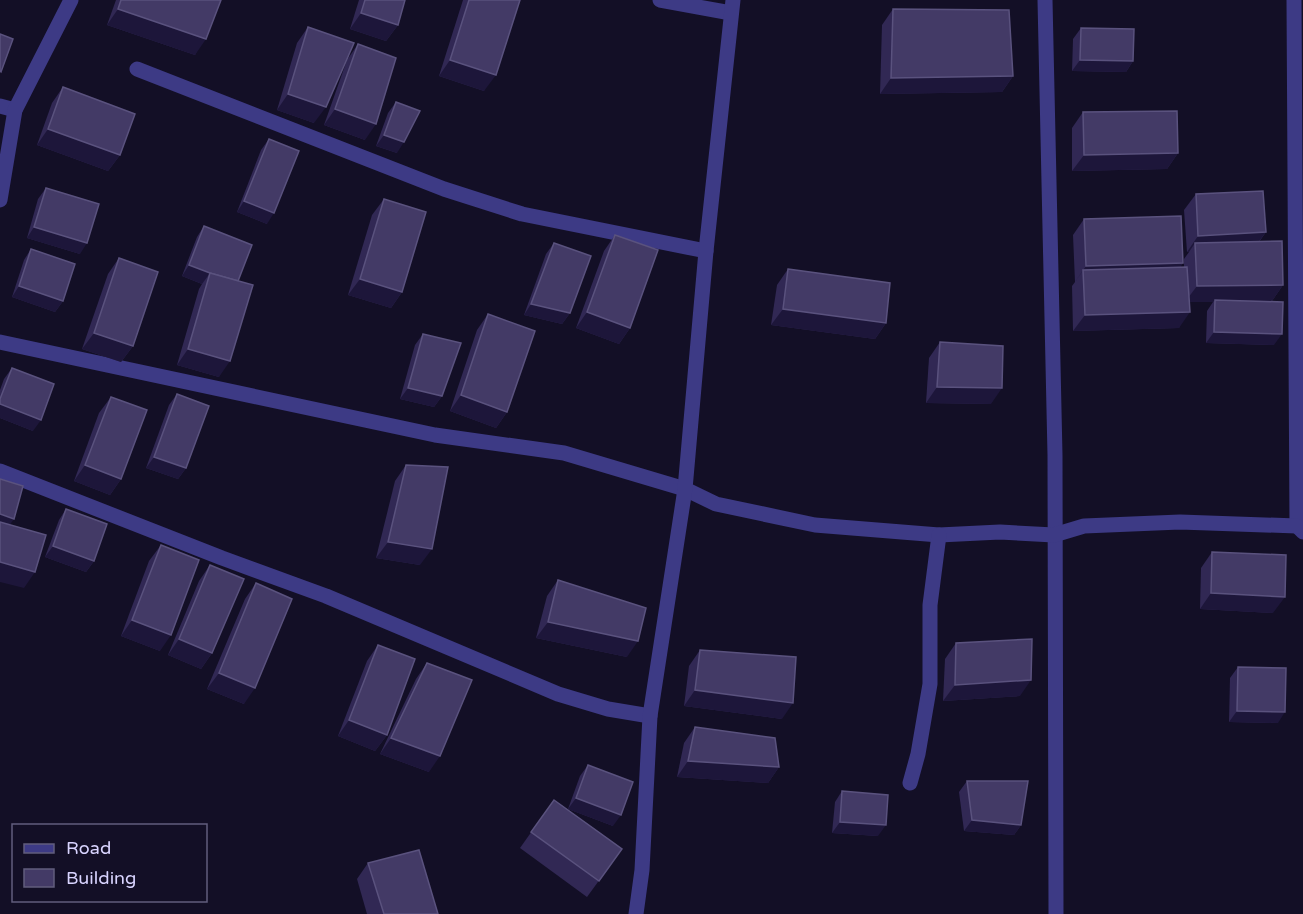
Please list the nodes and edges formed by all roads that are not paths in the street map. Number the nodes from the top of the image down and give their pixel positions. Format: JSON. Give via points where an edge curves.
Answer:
{"nodes":[{"id":1,"x":71,"y":0,"type":"edge"},
{"id":2,"x":660,"y":0,"type":"edge"},
{"id":3,"x":1045,"y":0,"type":"edge"},
{"id":4,"x":1294,"y":0,"type":"edge"},
{"id":5,"x":732,"y":7,"type":"edge"},
{"id":6,"x":137,"y":69,"type":"dead end"},
{"id":7,"x":1299,"y":78,"type":"edge"},
{"id":8,"x":8,"y":108,"type":"edge"},
{"id":9,"x":0,"y":200,"type":"edge"},
{"id":10,"x":706,"y":250,"type":"junction"},
{"id":11,"x":1299,"y":296,"type":"edge"},
{"id":12,"x":0,"y":342,"type":"edge"},
{"id":13,"x":0,"y":471,"type":"edge"},
{"id":14,"x":685,"y":489,"type":"junction"},
{"id":15,"x":1300,"y":529,"type":"edge"},
{"id":16,"x":1054,"y":535,"type":"junction"},
{"id":17,"x":939,"y":536,"type":"junction"},
{"id":18,"x":650,"y":716,"type":"junction"},
{"id":19,"x":910,"y":783,"type":"dead end"},
{"id":20,"x":636,"y":914,"type":"edge"},
{"id":21,"x":1056,"y":914,"type":"edge"}],
"edges":[{"from":1,"to":8,"type":"street"},
{"from":2,"to":5,"type":"street"},
{"from":3,"to":16,"type":"street"},
{"from":4,"to":7,"type":"street"},
{"from":5,"to":10,"type":"street"},
{"from":6,"to":10,"type":"street","via":[[522,214]]},
{"from":7,"to":11,"type":"street"},
{"from":8,"to":9,"type":"street"},
{"from":10,"to":14,"type":"street"},
{"from":11,"to":15,"type":"street"},
{"from":12,"to":14,"type":"street","via":[[435,435],[564,453]]},
{"from":13,"to":18,"type":"street","via":[[326,596],[558,694]]},
{"from":14,"to":17,"type":"street","via":[[716,504],[815,525]]},
{"from":14,"to":18,"type":"street"},
{"from":15,"to":16,"type":"street","via":[[1180,522],[1084,526]]},
{"from":16,"to":17,"type":"street","via":[[1000,532]]},
{"from":16,"to":21,"type":"street"},
{"from":17,"to":19,"type":"street","via":[[930,605],[930,684]]},
{"from":18,"to":20,"type":"street"}]}
